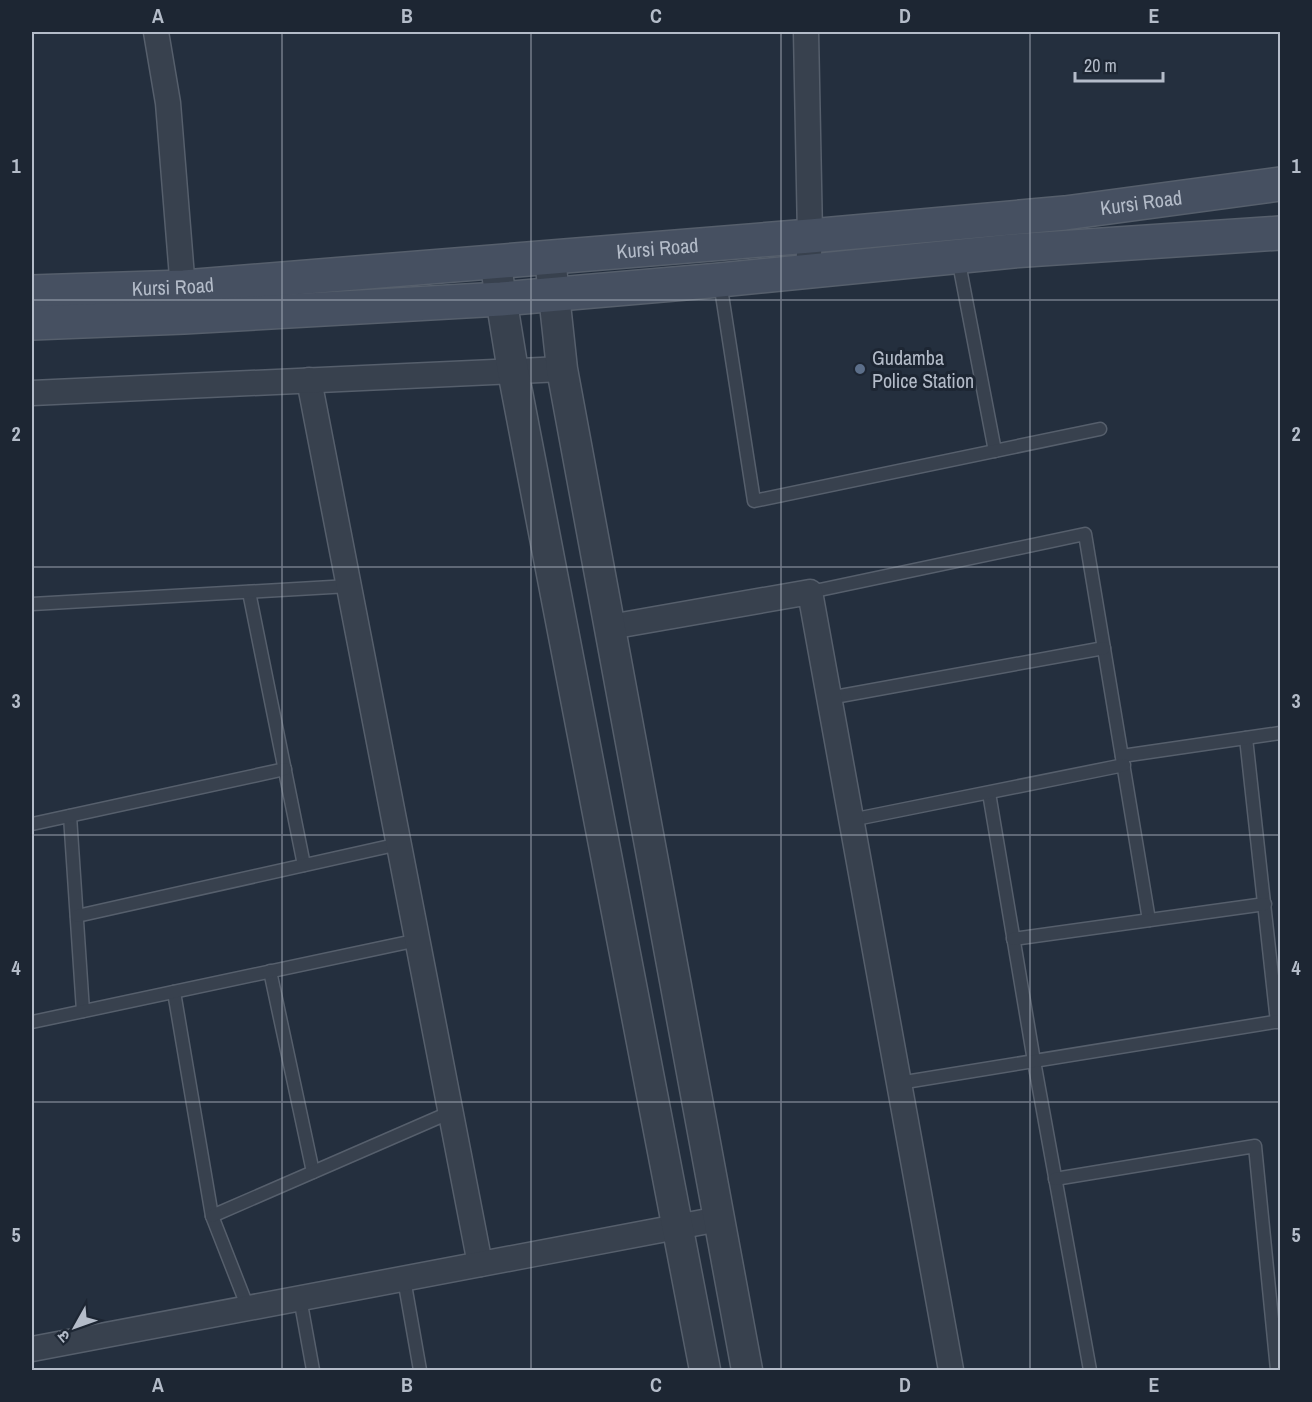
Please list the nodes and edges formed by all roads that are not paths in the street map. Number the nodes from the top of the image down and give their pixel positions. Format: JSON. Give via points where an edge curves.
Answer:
{"nodes":[{"id":1,"x":156,"y":32,"type":"edge"},
{"id":2,"x":806,"y":32,"type":"edge"},
{"id":3,"x":1281,"y":184,"type":"edge"},
{"id":4,"x":1281,"y":233,"type":"edge"},
{"id":5,"x":810,"y":236,"type":"junction"},
{"id":6,"x":958,"y":256,"type":"junction"},
{"id":7,"x":550,"y":258,"type":"junction"},
{"id":8,"x":495,"y":261,"type":"junction"},
{"id":9,"x":808,"y":271,"type":"junction"},
{"id":10,"x":720,"y":280,"type":"junction"},
{"id":11,"x":32,"y":292,"type":"edge"},
{"id":12,"x":553,"y":294,"type":"junction"},
{"id":13,"x":501,"y":299,"type":"junction"},
{"id":14,"x":184,"y":302,"type":"junction"},
{"id":15,"x":32,"y":322,"type":"edge"},
{"id":16,"x":562,"y":369,"type":"junction"},
{"id":17,"x":513,"y":371,"type":"junction"},
{"id":18,"x":309,"y":380,"type":"junction"},
{"id":19,"x":32,"y":393,"type":"edge"},
{"id":20,"x":1100,"y":429,"type":"dead end"},
{"id":21,"x":995,"y":451,"type":"junction"},
{"id":22,"x":349,"y":586,"type":"junction"},
{"id":23,"x":810,"y":591,"type":"junction"},
{"id":24,"x":249,"y":592,"type":"junction"},
{"id":25,"x":32,"y":604,"type":"edge"},
{"id":26,"x":610,"y":627,"type":"junction"},
{"id":27,"x":1104,"y":648,"type":"junction"},
{"id":28,"x":829,"y":698,"type":"junction"},
{"id":29,"x":1281,"y":733,"type":"edge"},
{"id":30,"x":1246,"y":738,"type":"junction"},
{"id":31,"x":1123,"y":761,"type":"junction"},
{"id":32,"x":285,"y":769,"type":"junction"},
{"id":33,"x":989,"y":793,"type":"junction"},
{"id":34,"x":70,"y":816,"type":"junction"},
{"id":35,"x":851,"y":820,"type":"junction"},
{"id":36,"x":32,"y":825,"type":"edge"},
{"id":37,"x":399,"y":844,"type":"junction"},
{"id":38,"x":304,"y":865,"type":"junction"},
{"id":39,"x":1265,"y":904,"type":"junction"},
{"id":40,"x":77,"y":916,"type":"junction"},
{"id":41,"x":1149,"y":920,"type":"junction"},
{"id":42,"x":1013,"y":939,"type":"junction"},
{"id":43,"x":418,"y":940,"type":"junction"},
{"id":44,"x":270,"y":971,"type":"junction"},
{"id":45,"x":174,"y":992,"type":"junction"},
{"id":46,"x":83,"y":1011,"type":"junction"},
{"id":47,"x":32,"y":1022,"type":"edge"},
{"id":48,"x":1279,"y":1022,"type":"edge"},
{"id":49,"x":1034,"y":1061,"type":"junction"},
{"id":50,"x":899,"y":1083,"type":"junction"},
{"id":51,"x":451,"y":1112,"type":"junction"},
{"id":52,"x":313,"y":1172,"type":"junction"},
{"id":53,"x":1055,"y":1179,"type":"junction"},
{"id":54,"x":212,"y":1216,"type":"junction"},
{"id":55,"x":719,"y":1219,"type":"junction"},
{"id":56,"x":677,"y":1227,"type":"junction"},
{"id":57,"x":480,"y":1264,"type":"junction"},
{"id":58,"x":404,"y":1279,"type":"junction"},
{"id":59,"x":300,"y":1298,"type":"junction"},
{"id":60,"x":248,"y":1308,"type":"junction"},
{"id":61,"x":32,"y":1348,"type":"edge"},
{"id":62,"x":313,"y":1371,"type":"edge"},
{"id":63,"x":420,"y":1371,"type":"edge"},
{"id":64,"x":705,"y":1371,"type":"edge"},
{"id":65,"x":747,"y":1371,"type":"edge"},
{"id":66,"x":951,"y":1371,"type":"edge"},
{"id":67,"x":1090,"y":1371,"type":"edge"},
{"id":68,"x":1277,"y":1371,"type":"edge"}],
"edges":[{"from":1,"to":14,"type":"street","via":[[168,103]]},
{"from":2,"to":5,"type":"street"},
{"from":3,"to":5,"type":"main road","name":"Kursi Road","via":[[1065,213]]},
{"from":4,"to":6,"type":"main road","name":"Kursi Road"},
{"from":5,"to":7,"type":"main road","name":"Kursi Road"},
{"from":5,"to":9,"type":"street"},
{"from":6,"to":9,"type":"main road","name":"Kursi Road"},
{"from":6,"to":21,"type":"lane"},
{"from":7,"to":8,"type":"main road","name":"Kursi Road"},
{"from":7,"to":12,"type":"street"},
{"from":8,"to":13,"type":"street"},
{"from":8,"to":14,"type":"main road","name":"Kursi Road"},
{"from":9,"to":10,"type":"main road","name":"Kursi Road"},
{"from":10,"to":12,"type":"main road","name":"Kursi Road"},
{"from":10,"to":21,"type":"lane","via":[[754,501]]},
{"from":11,"to":14,"type":"main road","name":"Kursi Road"},
{"from":12,"to":13,"type":"main road","name":"Kursi Road"},
{"from":12,"to":16,"type":"street"},
{"from":13,"to":14,"type":"main road","name":"Kursi Road"},
{"from":13,"to":17,"type":"street"},
{"from":14,"to":15,"type":"main road","name":"Kursi Road"},
{"from":16,"to":17,"type":"street"},
{"from":16,"to":26,"type":"street"},
{"from":17,"to":18,"type":"street"},
{"from":17,"to":56,"type":"street"},
{"from":18,"to":19,"type":"street"},
{"from":18,"to":22,"type":"street"},
{"from":20,"to":21,"type":"lane"},
{"from":22,"to":24,"type":"lane"},
{"from":22,"to":37,"type":"street"},
{"from":23,"to":26,"type":"street"},
{"from":23,"to":27,"type":"lane","via":[[1085,534]]},
{"from":23,"to":28,"type":"street"},
{"from":24,"to":25,"type":"lane"},
{"from":24,"to":32,"type":"lane"},
{"from":26,"to":55,"type":"street"},
{"from":27,"to":28,"type":"lane"},
{"from":27,"to":31,"type":"lane"},
{"from":28,"to":35,"type":"street"},
{"from":29,"to":30,"type":"lane"},
{"from":30,"to":31,"type":"lane"},
{"from":30,"to":39,"type":"lane"},
{"from":31,"to":33,"type":"lane"},
{"from":31,"to":41,"type":"lane"},
{"from":32,"to":34,"type":"lane"},
{"from":32,"to":38,"type":"lane"},
{"from":33,"to":35,"type":"lane"},
{"from":33,"to":42,"type":"lane"},
{"from":34,"to":36,"type":"lane"},
{"from":34,"to":40,"type":"lane"},
{"from":35,"to":50,"type":"street"},
{"from":37,"to":38,"type":"lane"},
{"from":37,"to":43,"type":"street"},
{"from":38,"to":40,"type":"lane"},
{"from":39,"to":41,"type":"lane"},
{"from":39,"to":48,"type":"lane"},
{"from":40,"to":46,"type":"lane"},
{"from":41,"to":42,"type":"lane"},
{"from":42,"to":49,"type":"lane"},
{"from":43,"to":44,"type":"lane"},
{"from":43,"to":51,"type":"street"},
{"from":44,"to":45,"type":"lane"},
{"from":44,"to":52,"type":"lane"},
{"from":45,"to":46,"type":"lane"},
{"from":45,"to":54,"type":"lane"},
{"from":46,"to":47,"type":"lane"},
{"from":48,"to":49,"type":"lane"},
{"from":49,"to":50,"type":"lane"},
{"from":49,"to":53,"type":"lane"},
{"from":50,"to":66,"type":"street"},
{"from":51,"to":52,"type":"lane"},
{"from":51,"to":57,"type":"street"},
{"from":52,"to":54,"type":"lane"},
{"from":53,"to":67,"type":"lane"},
{"from":53,"to":68,"type":"lane","via":[[1255,1146]]},
{"from":54,"to":60,"type":"lane"},
{"from":55,"to":56,"type":"street"},
{"from":55,"to":65,"type":"street"},
{"from":56,"to":57,"type":"street"},
{"from":56,"to":64,"type":"street"},
{"from":57,"to":58,"type":"street"},
{"from":58,"to":59,"type":"street"},
{"from":58,"to":63,"type":"lane"},
{"from":59,"to":60,"type":"street"},
{"from":59,"to":62,"type":"lane"},
{"from":60,"to":61,"type":"street"}]}
